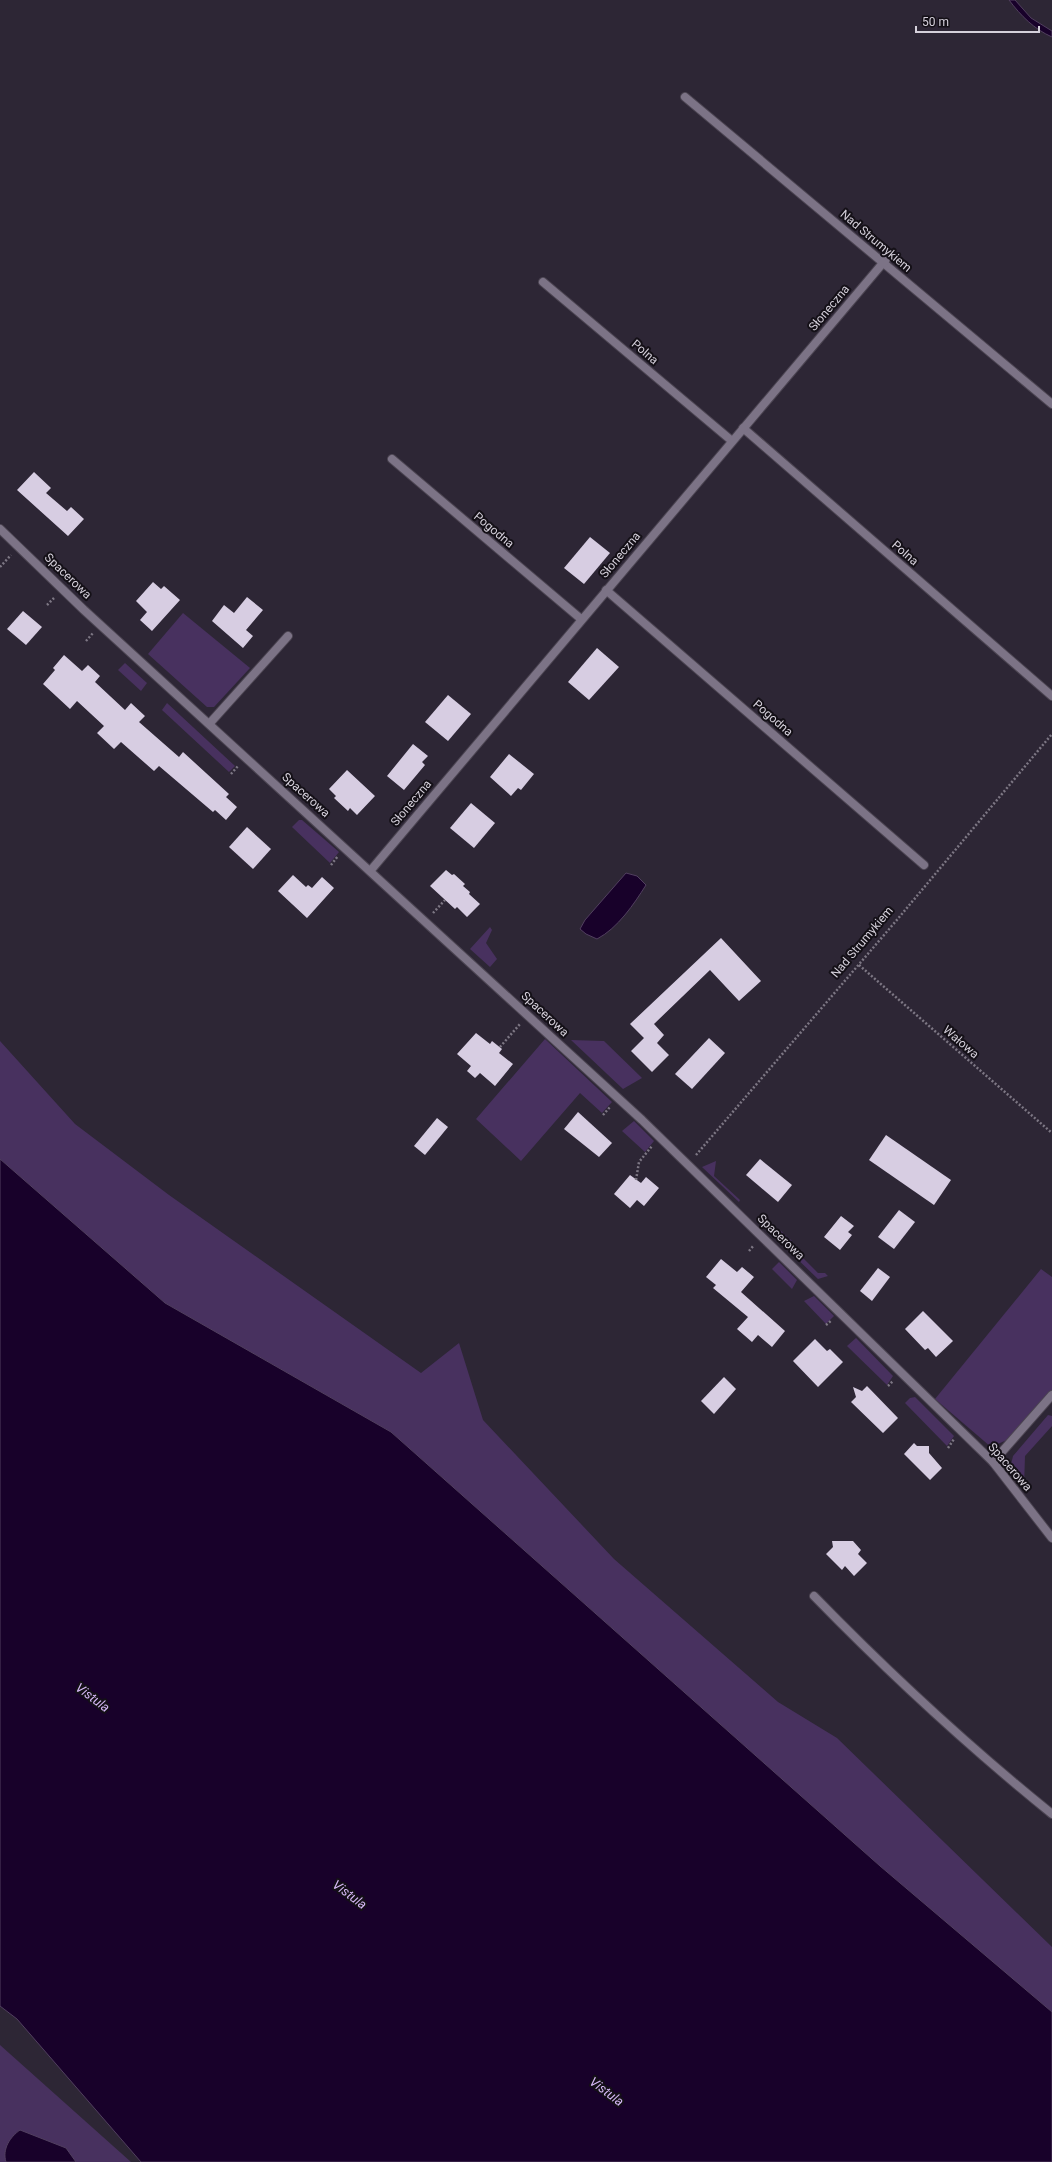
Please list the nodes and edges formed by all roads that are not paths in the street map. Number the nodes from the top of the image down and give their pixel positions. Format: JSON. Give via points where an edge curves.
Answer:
{"nodes":[{"id":1,"x":686,"y":97,"type":"dead end"},
{"id":2,"x":886,"y":260,"type":"junction"},
{"id":3,"x":543,"y":282,"type":"dead end"},
{"id":4,"x":1052,"y":404,"type":"edge"},
{"id":5,"x":743,"y":428,"type":"junction"},
{"id":6,"x":732,"y":441,"type":"junction"},
{"id":7,"x":392,"y":459,"type":"dead end"},
{"id":8,"x":0,"y":529,"type":"edge"},
{"id":9,"x":606,"y":590,"type":"junction"},
{"id":10,"x":581,"y":619,"type":"junction"},
{"id":11,"x":288,"y":636,"type":"dead end"},
{"id":12,"x":1052,"y":696,"type":"edge"},
{"id":13,"x":210,"y":723,"type":"junction"},
{"id":14,"x":924,"y":865,"type":"dead end"},
{"id":15,"x":371,"y":870,"type":"junction"},
{"id":16,"x":1052,"y":1395,"type":"edge"},
{"id":17,"x":993,"y":1462,"type":"junction"},
{"id":18,"x":1052,"y":1538,"type":"edge"},
{"id":19,"x":814,"y":1596,"type":"dead end"},
{"id":20,"x":1052,"y":1814,"type":"edge"}],
"edges":[{"from":1,"to":2,"type":"street","name":"Nad Strumykiem"},
{"from":2,"to":4,"type":"street","name":"Nad Strumykiem"},
{"from":2,"to":5,"type":"street","name":"Słoneczna"},
{"from":3,"to":6,"type":"street","name":"Polna"},
{"from":5,"to":6,"type":"street","name":"Słoneczna"},
{"from":5,"to":12,"type":"street","name":"Polna"},
{"from":6,"to":9,"type":"street","name":"Słoneczna"},
{"from":7,"to":10,"type":"street","name":"Pogodna"},
{"from":8,"to":13,"type":"street","name":"Spacerowa","via":[[84,610]]},
{"from":9,"to":10,"type":"street","name":"Słoneczna"},
{"from":9,"to":14,"type":"street","name":"Pogodna"},
{"from":10,"to":15,"type":"street","name":"Słoneczna"},
{"from":11,"to":13,"type":"street"},
{"from":13,"to":15,"type":"street","name":"Spacerowa"},
{"from":15,"to":17,"type":"street","name":"Spacerowa","via":[[660,1137]]},
{"from":16,"to":17,"type":"street"},
{"from":17,"to":18,"type":"street","name":"Spacerowa"},
{"from":19,"to":20,"type":"street","via":[[870,1654],[993,1766]]}]}
